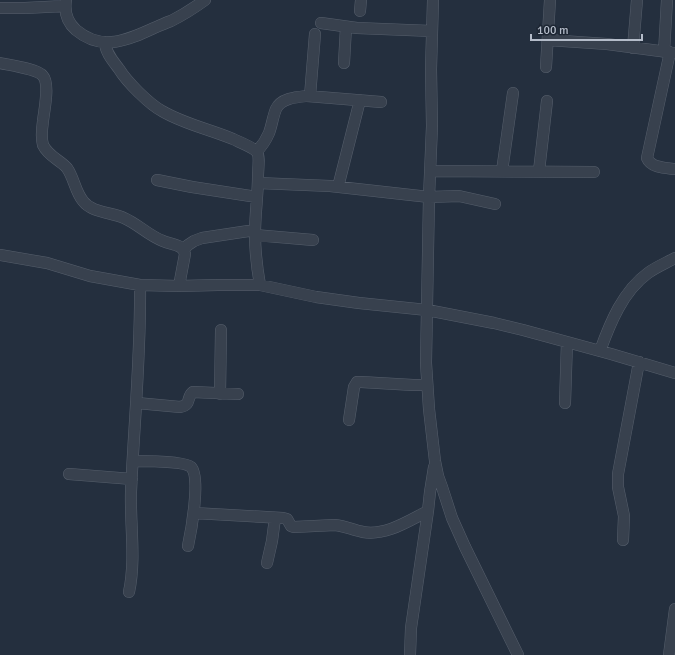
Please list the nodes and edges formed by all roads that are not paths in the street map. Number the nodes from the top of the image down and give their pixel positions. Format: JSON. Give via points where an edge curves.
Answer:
{"nodes":[{"id":1,"x":205,"y":0,"type":"edge"},
{"id":2,"x":433,"y":0,"type":"edge"},
{"id":3,"x":550,"y":0,"type":"edge"},
{"id":4,"x":637,"y":0,"type":"edge"},
{"id":5,"x":667,"y":0,"type":"edge"},
{"id":6,"x":66,"y":3,"type":"edge"},
{"id":7,"x":0,"y":8,"type":"edge"},
{"id":8,"x":321,"y":23,"type":"dead end"},
{"id":9,"x":346,"y":27,"type":"junction"},
{"id":10,"x":432,"y":31,"type":"junction"},
{"id":11,"x":315,"y":34,"type":"dead end"},
{"id":12,"x":548,"y":40,"type":"junction"},
{"id":13,"x":105,"y":42,"type":"junction"},
{"id":14,"x":633,"y":48,"type":"junction"},
{"id":15,"x":670,"y":52,"type":"edge"},
{"id":16,"x":0,"y":63,"type":"edge"},
{"id":17,"x":344,"y":63,"type":"dead end"},
{"id":18,"x":546,"y":67,"type":"dead end"},
{"id":19,"x":513,"y":93,"type":"dead end"},
{"id":20,"x":310,"y":96,"type":"junction"},
{"id":21,"x":360,"y":100,"type":"junction"},
{"id":22,"x":548,"y":101,"type":"dead end"},
{"id":23,"x":381,"y":102,"type":"dead end"},
{"id":24,"x":256,"y":151,"type":"junction"},
{"id":25,"x":675,"y":169,"type":"edge"},
{"id":26,"x":430,"y":171,"type":"junction"},
{"id":27,"x":502,"y":171,"type":"junction"},
{"id":28,"x":539,"y":172,"type":"junction"},
{"id":29,"x":594,"y":172,"type":"dead end"},
{"id":30,"x":157,"y":180,"type":"dead end"},
{"id":31,"x":258,"y":183,"type":"junction"},
{"id":32,"x":338,"y":186,"type":"junction"},
{"id":33,"x":257,"y":197,"type":"junction"},
{"id":34,"x":429,"y":197,"type":"junction"},
{"id":35,"x":495,"y":204,"type":"dead end"},
{"id":36,"x":255,"y":232,"type":"junction"},
{"id":37,"x":313,"y":240,"type":"dead end"},
{"id":38,"x":184,"y":249,"type":"junction"},
{"id":39,"x":0,"y":255,"type":"edge"},
{"id":40,"x":675,"y":258,"type":"edge"},
{"id":41,"x":140,"y":285,"type":"junction"},
{"id":42,"x":260,"y":285,"type":"junction"},
{"id":43,"x":179,"y":286,"type":"junction"},
{"id":44,"x":427,"y":310,"type":"junction"},
{"id":45,"x":221,"y":330,"type":"dead end"},
{"id":46,"x":567,"y":342,"type":"junction"},
{"id":47,"x":600,"y":351,"type":"junction"},
{"id":48,"x":639,"y":362,"type":"junction"},
{"id":49,"x":675,"y":373,"type":"edge"},
{"id":50,"x":427,"y":386,"type":"junction"},
{"id":51,"x":220,"y":394,"type":"junction"},
{"id":52,"x":238,"y":394,"type":"dead end"},
{"id":53,"x":137,"y":403,"type":"junction"},
{"id":54,"x":565,"y":403,"type":"dead end"},
{"id":55,"x":349,"y":420,"type":"dead end"},
{"id":56,"x":133,"y":461,"type":"junction"},
{"id":57,"x":435,"y":461,"type":"junction"},
{"id":58,"x":69,"y":474,"type":"dead end"},
{"id":59,"x":132,"y":479,"type":"junction"},
{"id":60,"x":428,"y":511,"type":"junction"},
{"id":61,"x":194,"y":513,"type":"junction"},
{"id":62,"x":275,"y":518,"type":"junction"},
{"id":63,"x":623,"y":540,"type":"dead end"},
{"id":64,"x":188,"y":546,"type":"dead end"},
{"id":65,"x":267,"y":563,"type":"dead end"},
{"id":66,"x":129,"y":592,"type":"dead end"},
{"id":67,"x":675,"y":609,"type":"edge"},
{"id":68,"x":410,"y":655,"type":"edge"},
{"id":69,"x":518,"y":655,"type":"edge"},
{"id":70,"x":669,"y":655,"type":"edge"}],
"edges":[{"from":1,"to":13,"type":"street","via":[[171,21],[142,34],[115,43]]},
{"from":2,"to":10,"type":"street"},
{"from":3,"to":12,"type":"street"},
{"from":4,"to":14,"type":"street"},
{"from":5,"to":15,"type":"street"},
{"from":6,"to":7,"type":"street"},
{"from":6,"to":13,"type":"street","via":[[65,13],[72,27],[92,40]]},
{"from":8,"to":9,"type":"street"},
{"from":9,"to":10,"type":"street"},
{"from":9,"to":17,"type":"street"},
{"from":10,"to":26,"type":"street"},
{"from":11,"to":20,"type":"street"},
{"from":12,"to":14,"type":"street"},
{"from":12,"to":18,"type":"street"},
{"from":13,"to":24,"type":"street","via":[[106,50],[123,76],[161,111]]},
{"from":14,"to":15,"type":"street"},
{"from":15,"to":25,"type":"street","via":[[647,158],[653,165]]},
{"from":16,"to":38,"type":"street","via":[[44,76],[46,90],[43,145],[67,169],[83,202],[94,210],[124,218],[165,242]]},
{"from":19,"to":27,"type":"street"},
{"from":20,"to":21,"type":"street"},
{"from":20,"to":24,"type":"street","via":[[297,96],[279,104],[266,140]]},
{"from":21,"to":23,"type":"street"},
{"from":21,"to":32,"type":"street"},
{"from":22,"to":28,"type":"street"},
{"from":24,"to":31,"type":"street"},
{"from":26,"to":27,"type":"street"},
{"from":26,"to":34,"type":"street"},
{"from":27,"to":28,"type":"street"},
{"from":28,"to":29,"type":"street"},
{"from":30,"to":33,"type":"street"},
{"from":31,"to":32,"type":"street"},
{"from":31,"to":33,"type":"street"},
{"from":32,"to":34,"type":"street"},
{"from":33,"to":36,"type":"street"},
{"from":34,"to":35,"type":"street","via":[[459,196]]},
{"from":34,"to":44,"type":"street"},
{"from":36,"to":37,"type":"street"},
{"from":36,"to":38,"type":"street","via":[[202,238]]},
{"from":36,"to":42,"type":"street"},
{"from":38,"to":43,"type":"street","via":[[186,254]]},
{"from":39,"to":41,"type":"street"},
{"from":40,"to":47,"type":"street","via":[[649,273],[631,290],[622,302]]},
{"from":41,"to":43,"type":"street"},
{"from":41,"to":53,"type":"street"},
{"from":42,"to":43,"type":"street"},
{"from":42,"to":44,"type":"street","via":[[316,297]]},
{"from":44,"to":46,"type":"street","via":[[494,323]]},
{"from":44,"to":50,"type":"street"},
{"from":45,"to":51,"type":"street"},
{"from":46,"to":47,"type":"street"},
{"from":46,"to":54,"type":"street"},
{"from":47,"to":48,"type":"street"},
{"from":48,"to":49,"type":"street"},
{"from":48,"to":63,"type":"street","via":[[618,474],[624,516]]},
{"from":50,"to":55,"type":"street","via":[[357,382]]},
{"from":50,"to":57,"type":"street"},
{"from":51,"to":52,"type":"street"},
{"from":51,"to":53,"type":"street","via":[[193,392],[184,406]]},
{"from":53,"to":56,"type":"street"},
{"from":56,"to":59,"type":"street"},
{"from":56,"to":61,"type":"street","via":[[180,463],[190,467],[195,478]]},
{"from":57,"to":60,"type":"street"},
{"from":57,"to":69,"type":"street","via":[[452,518]]},
{"from":58,"to":59,"type":"street"},
{"from":59,"to":66,"type":"street","via":[[133,568]]},
{"from":60,"to":62,"type":"street","via":[[388,530],[370,533],[342,525],[294,527],[287,518]]},
{"from":60,"to":68,"type":"street","via":[[411,628]]},
{"from":61,"to":62,"type":"street"},
{"from":61,"to":64,"type":"street"},
{"from":62,"to":65,"type":"street"},
{"from":67,"to":70,"type":"street"}]}
